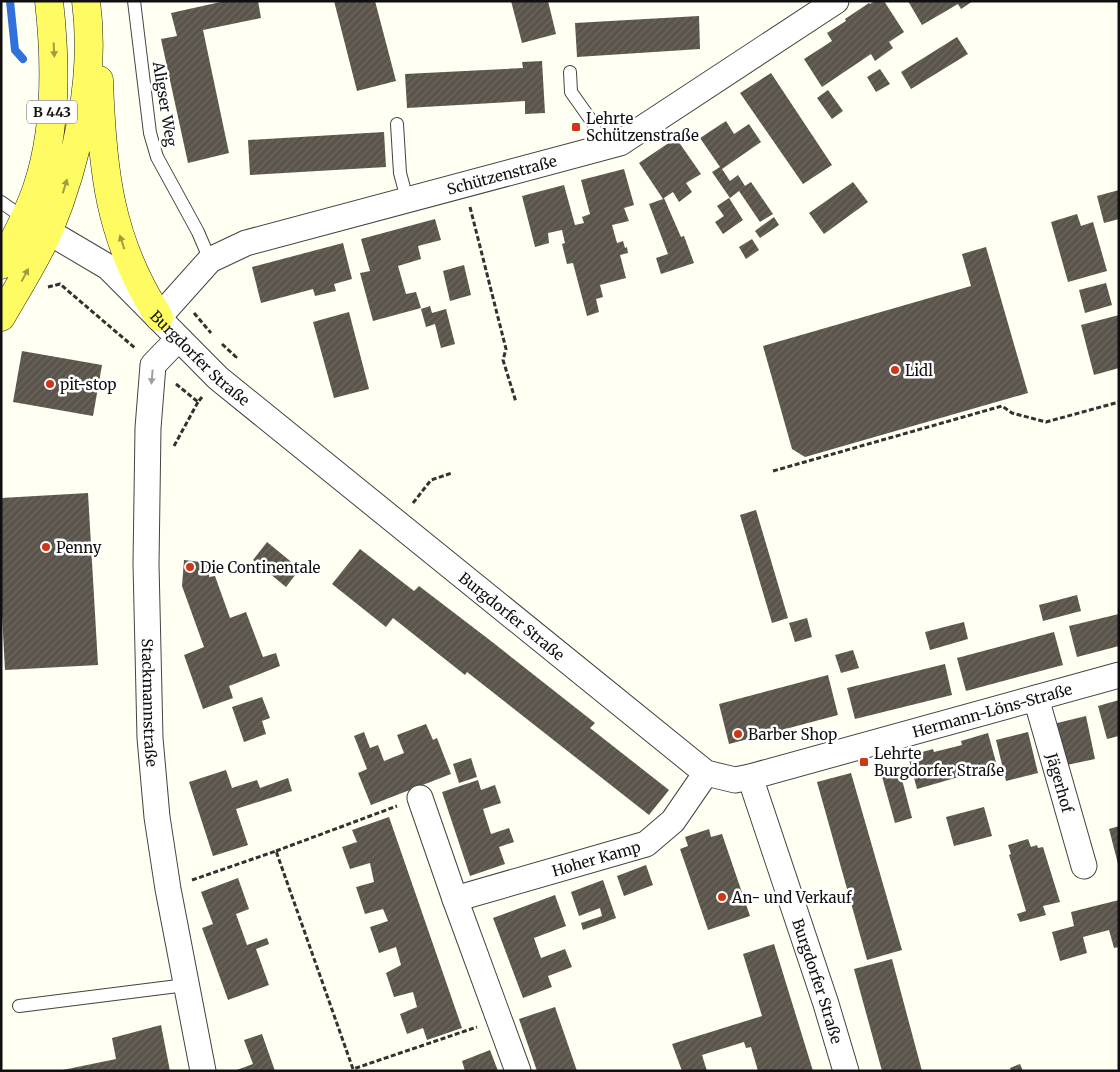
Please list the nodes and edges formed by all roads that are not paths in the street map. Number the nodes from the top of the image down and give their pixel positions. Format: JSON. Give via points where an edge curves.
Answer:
{"nodes":[{"id":1,"x":49,"y":1,"type":"edge"},
{"id":2,"x":134,"y":1,"type":"edge"},
{"id":3,"x":836,"y":1,"type":"edge"},
{"id":4,"x":87,"y":12,"type":"edge"},
{"id":5,"x":570,"y":72,"type":"dead end"},
{"id":6,"x":397,"y":124,"type":"dead end"},
{"id":7,"x":600,"y":148,"type":"junction"},
{"id":8,"x":407,"y":199,"type":"junction"},
{"id":9,"x":1,"y":202,"type":"edge"},
{"id":10,"x":36,"y":225,"type":"junction"},
{"id":11,"x":210,"y":260,"type":"junction"},
{"id":12,"x":11,"y":274,"type":"edge"},
{"id":13,"x":1,"y":317,"type":"edge"},
{"id":14,"x":159,"y":317,"type":"junction"},
{"id":15,"x":178,"y":339,"type":"junction"},
{"id":16,"x":1119,"y":675,"type":"edge"},
{"id":17,"x":1036,"y":698,"type":"junction"},
{"id":18,"x":706,"y":773,"type":"junction"},
{"id":19,"x":750,"y":777,"type":"junction"},
{"id":20,"x":420,"y":798,"type":"road end"},
{"id":21,"x":1084,"y":866,"type":"dead end"},
{"id":22,"x":455,"y":899,"type":"junction"},
{"id":23,"x":186,"y":986,"type":"junction"},
{"id":24,"x":19,"y":1006,"type":"dead end"},
{"id":25,"x":203,"y":1071,"type":"edge"},
{"id":26,"x":518,"y":1071,"type":"edge"},
{"id":27,"x":846,"y":1071,"type":"edge"}],
"edges":[{"from":1,"to":10,"type":"main road","number":"B 443","one_way":true,"via":[[55,68],[53,106],[38,188]]},
{"from":2,"to":11,"type":"lane","name":"Aligser Weg","via":[[150,133],[157,157]]},
{"from":3,"to":7,"type":"street","name":"Schützenstraße","via":[[620,142]]},
{"from":10,"to":4,"type":"main road","number":"B 443","one_way":true,"via":[[64,190],[75,149],[82,108]]},
{"from":14,"to":4,"type":"main road","one_way":true,"via":[[142,291],[128,260],[111,204],[101,148],[99,74]]},
{"from":5,"to":7,"type":"lane","via":[[571,92],[593,123]]},
{"from":6,"to":8,"type":"lane","via":[[400,173]]},
{"from":7,"to":8,"type":"street","name":"Schützenstraße"},
{"from":8,"to":11,"type":"street","name":"Schützenstraße","via":[[246,243]]},
{"from":9,"to":10,"type":"lane"},
{"from":10,"to":12,"type":"main road","number":"B 443"},
{"from":10,"to":14,"type":"street","name":"Burgdorfer Straße","via":[[108,267]]},
{"from":11,"to":14,"type":"street","name":"Schützenstraße"},
{"from":12,"to":13,"type":"main road","number":"B 443"},
{"from":14,"to":15,"type":"street","name":"Burgdorfer Straße"},
{"from":15,"to":18,"type":"street","name":"Burgdorfer Straße","via":[[218,378]]},
{"from":15,"to":23,"type":"street","name":"Stackmannstraße","one_way":true,"via":[[153,365],[148,428],[146,564],[150,738],[157,816]]},
{"from":16,"to":17,"type":"street","name":"Hermann-Löns-Straße"},
{"from":17,"to":19,"type":"street","name":"Hermann-Löns-Straße"},
{"from":17,"to":21,"type":"street","name":"Jägerhof"},
{"from":18,"to":19,"type":"street","name":"Burgdorfer Straße","via":[[735,780]]},
{"from":18,"to":22,"type":"street","name":"Hoher Kamp","via":[[673,821],[646,844]]},
{"from":19,"to":27,"type":"street","name":"Burgdorfer Straße"},
{"from":20,"to":22,"type":"street"},
{"from":22,"to":26,"type":"street"},
{"from":23,"to":24,"type":"lane"},
{"from":23,"to":25,"type":"street","name":"Stackmannstraße"}]}
